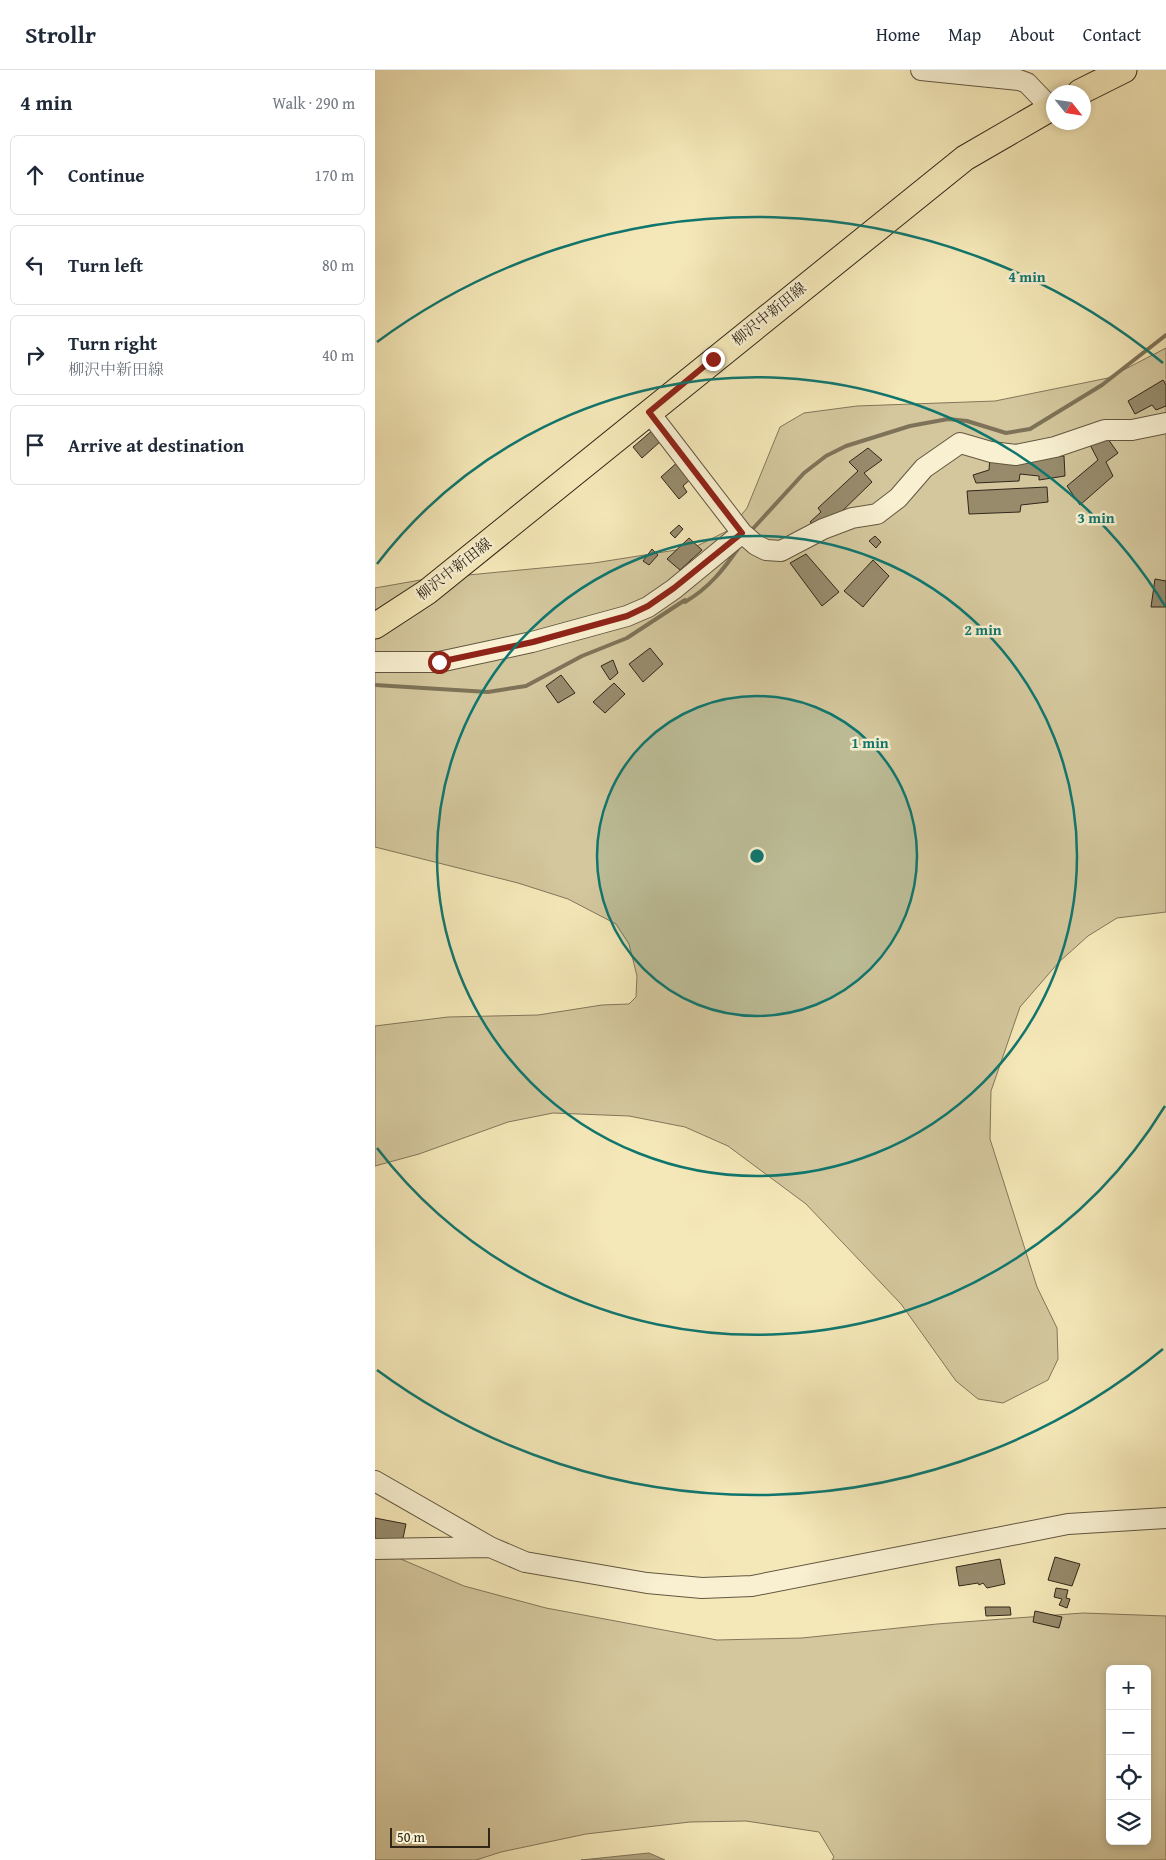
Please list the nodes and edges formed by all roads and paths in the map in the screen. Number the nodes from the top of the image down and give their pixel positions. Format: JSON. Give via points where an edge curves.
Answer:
{"nodes":[{"id":1,"x":921,"y":70,"type":"edge"},
{"id":2,"x":1124,"y":70,"type":"edge"},
{"id":3,"x":1091,"y":87,"type":"edge"},
{"id":4,"x":1046,"y":101,"type":"edge"},
{"id":5,"x":1046,"y":111,"type":"edge"},
{"id":6,"x":649,"y":412,"type":"junction"},
{"id":7,"x":1166,"y":423,"type":"edge"},
{"id":8,"x":742,"y":533,"type":"junction"},
{"id":9,"x":375,"y":626,"type":"edge"},
{"id":10,"x":375,"y":662,"type":"edge"},
{"id":11,"x":375,"y":1481,"type":"edge"},
{"id":12,"x":1166,"y":1518,"type":"edge"},
{"id":13,"x":490,"y":1547,"type":"junction"},
{"id":14,"x":375,"y":1549,"type":"edge"}],
"edges":[{"from":1,"to":4,"type":"street","via":[[1019,80],[1027,83]]},
{"from":2,"to":3,"type":"main road"},
{"from":5,"to":6,"type":"main road","name":"柳沢中新田線","via":[[965,158]]},
{"from":6,"to":8,"type":"street"},
{"from":6,"to":9,"type":"main road","name":"柳沢中新田線","via":[[427,592]]},
{"from":7,"to":8,"type":"street","via":[[1132,430],[1105,430],[1055,447],[1016,455],[960,443],[924,468],[898,498],[877,514],[830,526],[781,551],[766,550]]},
{"from":8,"to":10,"type":"street","via":[[674,588],[627,616],[533,642],[439,662]]},
{"from":11,"to":13,"type":"street"},
{"from":12,"to":13,"type":"street","via":[[1069,1524],[744,1587],[702,1588],[591,1574],[525,1562]]},
{"from":13,"to":14,"type":"street"}]}
